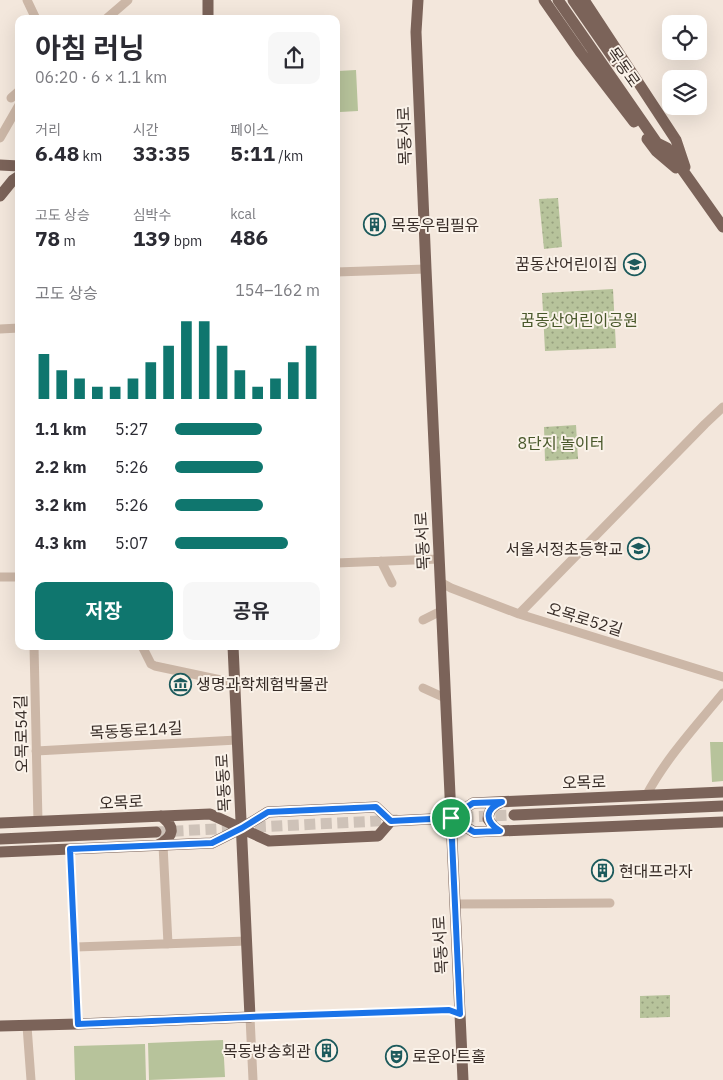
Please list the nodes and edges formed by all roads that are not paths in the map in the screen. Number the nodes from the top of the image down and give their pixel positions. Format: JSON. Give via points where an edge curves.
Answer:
{"nodes":[{"id":1,"x":27,"y":0,"type":"edge"},
{"id":2,"x":128,"y":0,"type":"edge"},
{"id":3,"x":208,"y":0,"type":"edge"},
{"id":4,"x":418,"y":0,"type":"edge"},
{"id":5,"x":544,"y":0,"type":"edge"},
{"id":6,"x":558,"y":0,"type":"edge"},
{"id":7,"x":573,"y":0,"type":"edge"},
{"id":8,"x":584,"y":0,"type":"edge"},
{"id":9,"x":34,"y":15,"type":"edge"},
{"id":10,"x":111,"y":15,"type":"edge"},
{"id":11,"x":208,"y":15,"type":"edge"},
{"id":12,"x":15,"y":92,"type":"edge"},
{"id":13,"x":11,"y":98,"type":"dead end"},
{"id":14,"x":15,"y":112,"type":"edge"},
{"id":15,"x":0,"y":138,"type":"edge"},
{"id":16,"x":668,"y":148,"type":"junction"},
{"id":17,"x":0,"y":165,"type":"edge"},
{"id":18,"x":15,"y":166,"type":"edge"},
{"id":19,"x":689,"y":178,"type":"junction"},
{"id":20,"x":15,"y":179,"type":"edge"},
{"id":21,"x":0,"y":196,"type":"edge"},
{"id":22,"x":723,"y":227,"type":"edge"},
{"id":23,"x":426,"y":269,"type":"junction"},
{"id":24,"x":340,"y":272,"type":"edge"},
{"id":25,"x":15,"y":328,"type":"edge"},
{"id":26,"x":0,"y":330,"type":"edge"},
{"id":27,"x":723,"y":407,"type":"edge"},
{"id":28,"x":439,"y":559,"type":"junction"},
{"id":29,"x":381,"y":561,"type":"junction"},
{"id":30,"x":340,"y":563,"type":"edge"},
{"id":31,"x":15,"y":577,"type":"edge"},
{"id":32,"x":0,"y":578,"type":"edge"},
{"id":33,"x":440,"y":582,"type":"junction"},
{"id":34,"x":392,"y":583,"type":"dead end"},
{"id":35,"x":441,"y":611,"type":"junction"},
{"id":36,"x":519,"y":614,"type":"junction"},
{"id":37,"x":423,"y":620,"type":"dead end"},
{"id":38,"x":34,"y":650,"type":"edge"},
{"id":39,"x":144,"y":650,"type":"edge"},
{"id":40,"x":233,"y":650,"type":"edge"},
{"id":41,"x":723,"y":677,"type":"edge"},
{"id":42,"x":235,"y":684,"type":"junction"},
{"id":43,"x":423,"y":688,"type":"dead end"},
{"id":44,"x":723,"y":694,"type":"edge"},
{"id":45,"x":445,"y":698,"type":"junction"},
{"id":46,"x":237,"y":740,"type":"junction"},
{"id":47,"x":36,"y":751,"type":"junction"},
{"id":48,"x":723,"y":792,"type":"edge"},
{"id":49,"x":646,"y":796,"type":"junction"},
{"id":50,"x":502,"y":802,"type":"junction"},
{"id":51,"x":723,"y":806,"type":"edge"},
{"id":52,"x":514,"y":815,"type":"tunnel mouth"},
{"id":53,"x":161,"y":816,"type":"junction"},
{"id":54,"x":451,"y":818,"type":"junction"},
{"id":55,"x":391,"y":821,"type":"junction"},
{"id":56,"x":38,"y":822,"type":"junction"},
{"id":57,"x":723,"y":822,"type":"edge"},
{"id":58,"x":0,"y":823,"type":"edge"},
{"id":59,"x":242,"y":828,"type":"junction"},
{"id":60,"x":500,"y":831,"type":"junction"},
{"id":61,"x":156,"y":832,"type":"tunnel mouth"},
{"id":62,"x":0,"y":839,"type":"edge"},
{"id":63,"x":160,"y":845,"type":"junction"},
{"id":64,"x":70,"y":849,"type":"junction"},
{"id":65,"x":0,"y":852,"type":"edge"},
{"id":66,"x":610,"y":903,"type":"dead end"},
{"id":67,"x":455,"y":904,"type":"junction"},
{"id":68,"x":247,"y":941,"type":"junction"},
{"id":69,"x":168,"y":944,"type":"junction"},
{"id":70,"x":76,"y":947,"type":"junction"},
{"id":71,"x":460,"y":1014,"type":"junction"},
{"id":72,"x":250,"y":1017,"type":"junction"},
{"id":73,"x":78,"y":1024,"type":"junction"},
{"id":74,"x":0,"y":1026,"type":"edge"},
{"id":75,"x":27,"y":1026,"type":"junction"},
{"id":76,"x":31,"y":1080,"type":"edge"},
{"id":77,"x":253,"y":1080,"type":"edge"},
{"id":78,"x":463,"y":1080,"type":"edge"}],
"edges":[{"from":1,"to":9,"type":"street"},
{"from":2,"to":10,"type":"street"},
{"from":3,"to":11,"type":"main road"},
{"from":4,"to":23,"type":"main road","name":"목동서로","via":[[416,32]]},
{"from":5,"to":19,"type":"main road","via":[[656,151]]},
{"from":6,"to":16,"type":"main road","name":"목동로","via":[[657,143]]},
{"from":7,"to":16,"type":"main road","name":"목동로","via":[[667,136]]},
{"from":8,"to":19,"type":"main road","via":[[676,140]]},
{"from":12,"to":13,"type":"street"},
{"from":14,"to":15,"type":"street"},
{"from":16,"to":19,"type":"main road","name":"목동로"},
{"from":17,"to":18,"type":"main road"},
{"from":19,"to":22,"type":"main road","name":"목동로"},
{"from":20,"to":21,"type":"main road"},
{"from":23,"to":24,"type":"street"},
{"from":23,"to":28,"type":"main road","name":"목동서로"},
{"from":25,"to":26,"type":"street"},
{"from":27,"to":36,"type":"street"},
{"from":28,"to":29,"type":"street"},
{"from":28,"to":33,"type":"main road","name":"목동서로"},
{"from":29,"to":30,"type":"street"},
{"from":29,"to":34,"type":"street"},
{"from":31,"to":32,"type":"street"},
{"from":33,"to":35,"type":"main road","name":"목동서로"},
{"from":33,"to":36,"type":"street","name":"오목로52길"},
{"from":35,"to":37,"type":"street"},
{"from":35,"to":45,"type":"main road","name":"목동서로"},
{"from":36,"to":41,"type":"street","name":"오목로52길"},
{"from":38,"to":47,"type":"street","name":"오목로54길"},
{"from":39,"to":42,"type":"street","via":[[155,666]]},
{"from":40,"to":42,"type":"main road","name":"목동동로"},
{"from":42,"to":46,"type":"main road","name":"목동동로"},
{"from":43,"to":45,"type":"street"},
{"from":44,"to":49,"type":"street","via":[[656,777]]},
{"from":45,"to":54,"type":"main road","name":"목동서로"},
{"from":46,"to":47,"type":"street","name":"목동동로14길"},
{"from":46,"to":59,"type":"main road","name":"목동동로"},
{"from":47,"to":56,"type":"street","name":"오목로54길"},
{"from":48,"to":49,"type":"main road","name":"오목로"},
{"from":49,"to":50,"type":"main road","name":"오목로"},
{"from":50,"to":54,"type":"main road","name":"오목로","via":[[473,803]]},
{"from":50,"to":60,"type":"main road","via":[[494,805],[488,819]]},
{"from":51,"to":52,"type":"main road","name":"오목로"},
{"from":53,"to":56,"type":"main road","name":"오목로"},
{"from":53,"to":59,"type":"main road","name":"오목로","via":[[210,814]]},
{"from":53,"to":63,"type":"main road","via":[[171,826],[171,834]]},
{"from":54,"to":55,"type":"main road"},
{"from":54,"to":60,"type":"main road","via":[[474,832]]},
{"from":54,"to":67,"type":"main road","name":"목동서로"},
{"from":55,"to":59,"type":"main road","name":"오목로","via":[[378,836],[269,841]]},
{"from":55,"to":59,"type":"main road","via":[[376,807],[278,811],[268,812]]},
{"from":56,"to":58,"type":"main road","name":"오목로"},
{"from":57,"to":60,"type":"main road"},
{"from":59,"to":63,"type":"main road","via":[[212,843]]},
{"from":59,"to":68,"type":"main road","name":"목동동로"},
{"from":61,"to":62,"type":"main road","name":"오목로"},
{"from":63,"to":64,"type":"main road"},
{"from":63,"to":69,"type":"street"},
{"from":64,"to":65,"type":"main road"},
{"from":64,"to":70,"type":"street"},
{"from":66,"to":67,"type":"street"},
{"from":67,"to":71,"type":"main road","name":"목동서로"},
{"from":68,"to":69,"type":"street"},
{"from":68,"to":72,"type":"main road","name":"목동동로"},
{"from":69,"to":70,"type":"street"},
{"from":70,"to":73,"type":"street"},
{"from":71,"to":72,"type":"street","via":[[449,1010]]},
{"from":71,"to":78,"type":"main road","name":"목동서로"},
{"from":72,"to":73,"type":"main road"},
{"from":72,"to":77,"type":"street","name":"목동동로"},
{"from":73,"to":75,"type":"main road"},
{"from":74,"to":75,"type":"main road"},
{"from":75,"to":76,"type":"street"}]}
